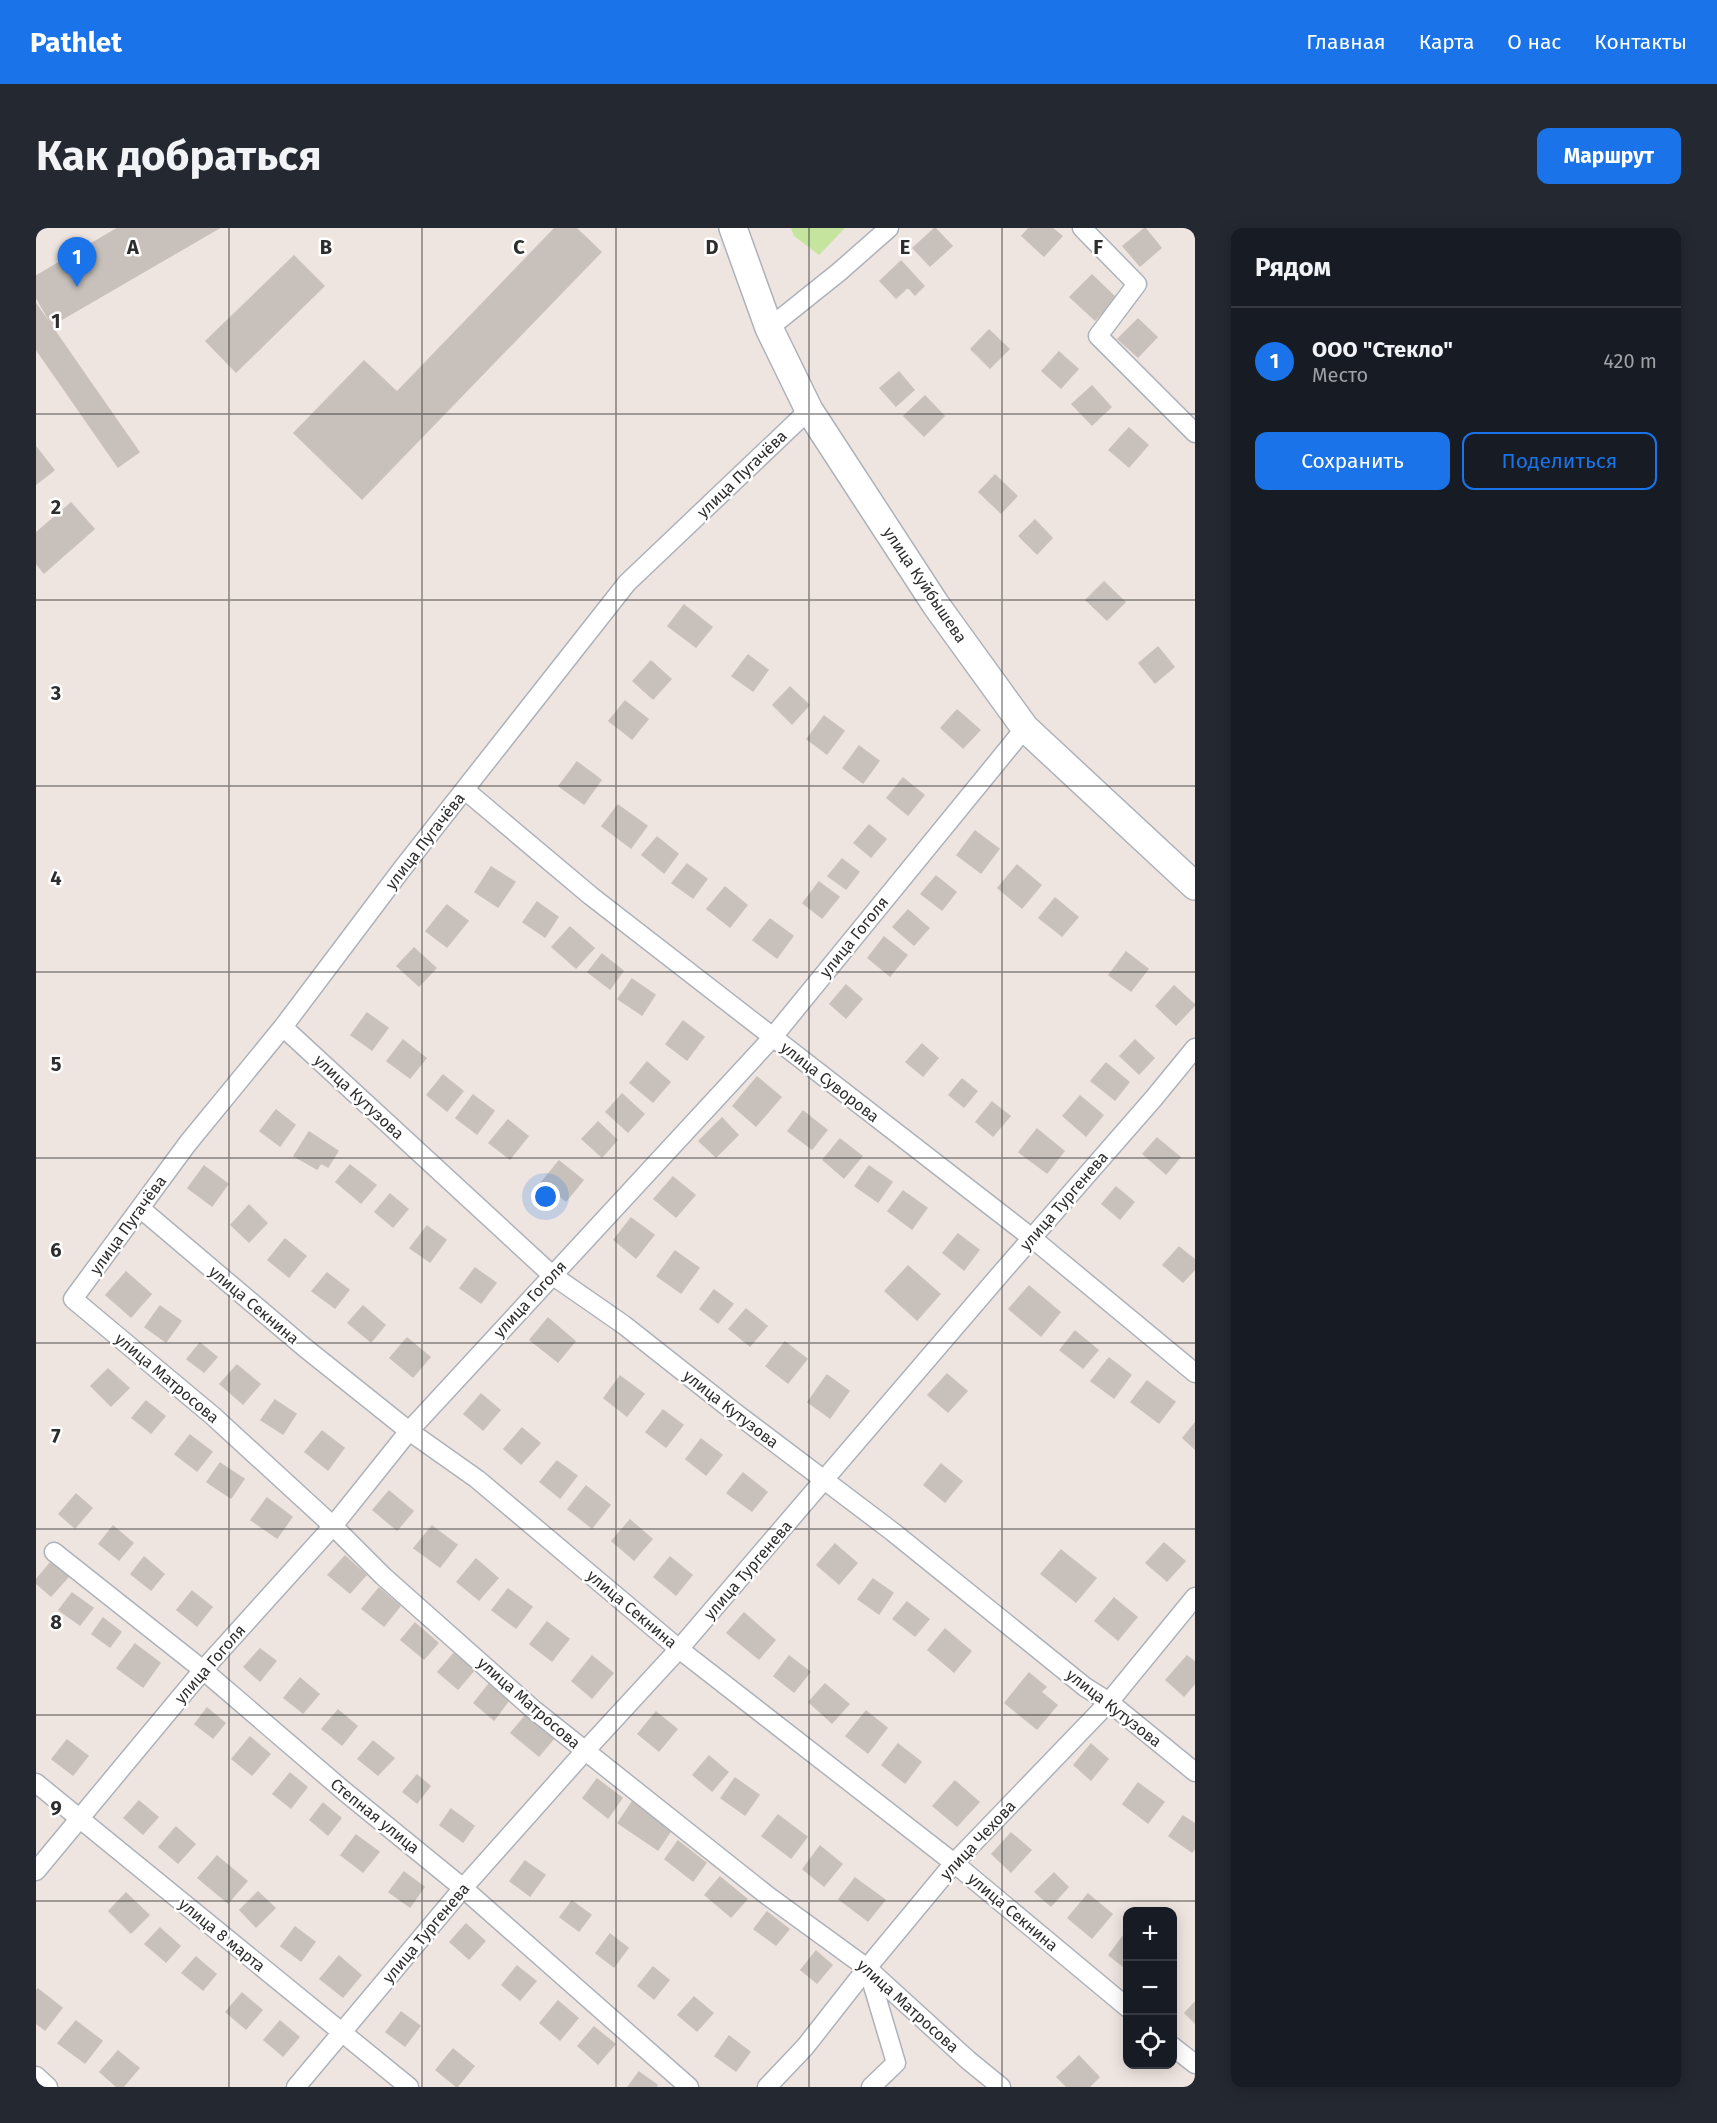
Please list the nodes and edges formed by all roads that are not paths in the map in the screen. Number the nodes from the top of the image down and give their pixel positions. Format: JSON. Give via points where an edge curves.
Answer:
{"nodes":[{"id":1,"x":733,"y":228,"type":"edge"},
{"id":2,"x":889,"y":228,"type":"edge"},
{"id":3,"x":1082,"y":228,"type":"edge"},
{"id":4,"x":769,"y":328,"type":"junction"},
{"id":5,"x":809,"y":410,"type":"junction"},
{"id":6,"x":1195,"y":433,"type":"edge"},
{"id":7,"x":1025,"y":728,"type":"junction"},
{"id":8,"x":465,"y":790,"type":"junction"},
{"id":9,"x":1195,"y":886,"type":"edge"},
{"id":10,"x":283,"y":1027,"type":"junction"},
{"id":11,"x":772,"y":1038,"type":"junction"},
{"id":12,"x":1195,"y":1048,"type":"edge"},
{"id":13,"x":140,"y":1208,"type":"junction"},
{"id":14,"x":1032,"y":1238,"type":"junction"},
{"id":15,"x":552,"y":1275,"type":"junction"},
{"id":16,"x":73,"y":1299,"type":"joint"},
{"id":17,"x":1195,"y":1373,"type":"edge"},
{"id":18,"x":409,"y":1431,"type":"junction"},
{"id":19,"x":825,"y":1481,"type":"junction"},
{"id":20,"x":333,"y":1526,"type":"junction"},
{"id":21,"x":54,"y":1552,"type":"dead end"},
{"id":22,"x":1195,"y":1597,"type":"edge"},
{"id":23,"x":679,"y":1649,"type":"junction"},
{"id":24,"x":203,"y":1670,"type":"junction"},
{"id":25,"x":1109,"y":1702,"type":"junction"},
{"id":26,"x":585,"y":1751,"type":"junction"},
{"id":27,"x":1195,"y":1772,"type":"edge"},
{"id":28,"x":36,"y":1784,"type":"edge"},
{"id":29,"x":80,"y":1819,"type":"junction"},
{"id":30,"x":954,"y":1863,"type":"junction"},
{"id":31,"x":36,"y":1871,"type":"edge"},
{"id":32,"x":463,"y":1888,"type":"junction"},
{"id":33,"x":867,"y":1968,"type":"junction"},
{"id":34,"x":1123,"y":2004,"type":"edge"},
{"id":35,"x":343,"y":2033,"type":"junction"},
{"id":36,"x":1177,"y":2049,"type":"edge"},
{"id":37,"x":1195,"y":2064,"type":"edge"},
{"id":38,"x":36,"y":2076,"type":"edge"},
{"id":39,"x":48,"y":2087,"type":"edge"},
{"id":40,"x":296,"y":2087,"type":"edge"},
{"id":41,"x":409,"y":2087,"type":"edge"},
{"id":42,"x":689,"y":2087,"type":"edge"},
{"id":43,"x":767,"y":2087,"type":"edge"},
{"id":44,"x":871,"y":2087,"type":"edge"},
{"id":45,"x":1001,"y":2087,"type":"edge"}],
"edges":[{"from":1,"to":4,"type":"main road","name":"улица Куйбышева"},
{"from":2,"to":4,"type":"street"},
{"from":3,"to":6,"type":"street","via":[[1137,284],[1098,336]]},
{"from":4,"to":5,"type":"main road","name":"улица Куйбышева"},
{"from":5,"to":7,"type":"main road","name":"улица Куйбышева","via":[[936,605]]},
{"from":5,"to":8,"type":"street","name":"улица Пугачёва","via":[[627,583]]},
{"from":7,"to":9,"type":"main road","name":"улица Куйбышева"},
{"from":7,"to":11,"type":"street","name":"улица Гоголя"},
{"from":8,"to":10,"type":"street","name":"улица Пугачёва"},
{"from":8,"to":11,"type":"street","name":"улица Суворова","via":[[591,896]]},
{"from":10,"to":13,"type":"street","name":"улица Пугачёва"},
{"from":10,"to":15,"type":"street","name":"улица Кутузова"},
{"from":11,"to":14,"type":"street","name":"улица Суворова"},
{"from":11,"to":15,"type":"street","name":"улица Гоголя"},
{"from":12,"to":14,"type":"street","name":"улица Тургенева"},
{"from":13,"to":16,"type":"street","name":"улица Пугачёва"},
{"from":13,"to":18,"type":"street","name":"улица Секнина"},
{"from":14,"to":17,"type":"street","name":"улица Суворова"},
{"from":14,"to":19,"type":"street","name":"улица Тургенева"},
{"from":15,"to":18,"type":"street","name":"улица Гоголя"},
{"from":15,"to":19,"type":"street","name":"улица Кутузова","via":[[624,1325]]},
{"from":16,"to":20,"type":"street","name":"улица Матросова","via":[[213,1416]]},
{"from":18,"to":20,"type":"street","name":"улица Гоголя"},
{"from":18,"to":23,"type":"street","name":"улица Секнина","via":[[477,1479]]},
{"from":19,"to":23,"type":"street","name":"улица Тургенева"},
{"from":19,"to":25,"type":"street","name":"улица Кутузова"},
{"from":20,"to":24,"type":"street","name":"улица Гоголя"},
{"from":20,"to":26,"type":"street","name":"улица Матросова","via":[[383,1576]]},
{"from":21,"to":24,"type":"street","name":"Степная улица"},
{"from":22,"to":25,"type":"street","name":"улица Чехова"},
{"from":23,"to":26,"type":"street","name":"улица Тургенева"},
{"from":23,"to":30,"type":"street","name":"улица Секнина"},
{"from":24,"to":29,"type":"street","name":"улица Гоголя"},
{"from":24,"to":32,"type":"street","name":"Степная улица"},
{"from":25,"to":27,"type":"street","name":"улица Кутузова"},
{"from":25,"to":30,"type":"street","name":"улица Чехова"},
{"from":26,"to":32,"type":"street","name":"улица Тургенева"},
{"from":26,"to":33,"type":"street","name":"улица Матросова","via":[[768,1896]]},
{"from":28,"to":29,"type":"street","name":"улица 8 марта"},
{"from":29,"to":31,"type":"street","name":"улица Гоголя"},
{"from":29,"to":35,"type":"street","name":"улица 8 марта"},
{"from":30,"to":33,"type":"street","name":"улица Чехова"},
{"from":30,"to":34,"type":"street","name":"улица Секнина"},
{"from":32,"to":35,"type":"street","name":"улица Тургенева"},
{"from":32,"to":42,"type":"street","name":"Степная улица"},
{"from":33,"to":43,"type":"street","name":"улица Чехова","via":[[805,2047]]},
{"from":33,"to":44,"type":"street","via":[[896,2063]]},
{"from":33,"to":45,"type":"street","name":"улица Матросова"},
{"from":35,"to":40,"type":"street","name":"улица Тургенева"},
{"from":35,"to":41,"type":"street","name":"улица 8 марта"},
{"from":36,"to":37,"type":"street"},
{"from":38,"to":39,"type":"street"}]}
